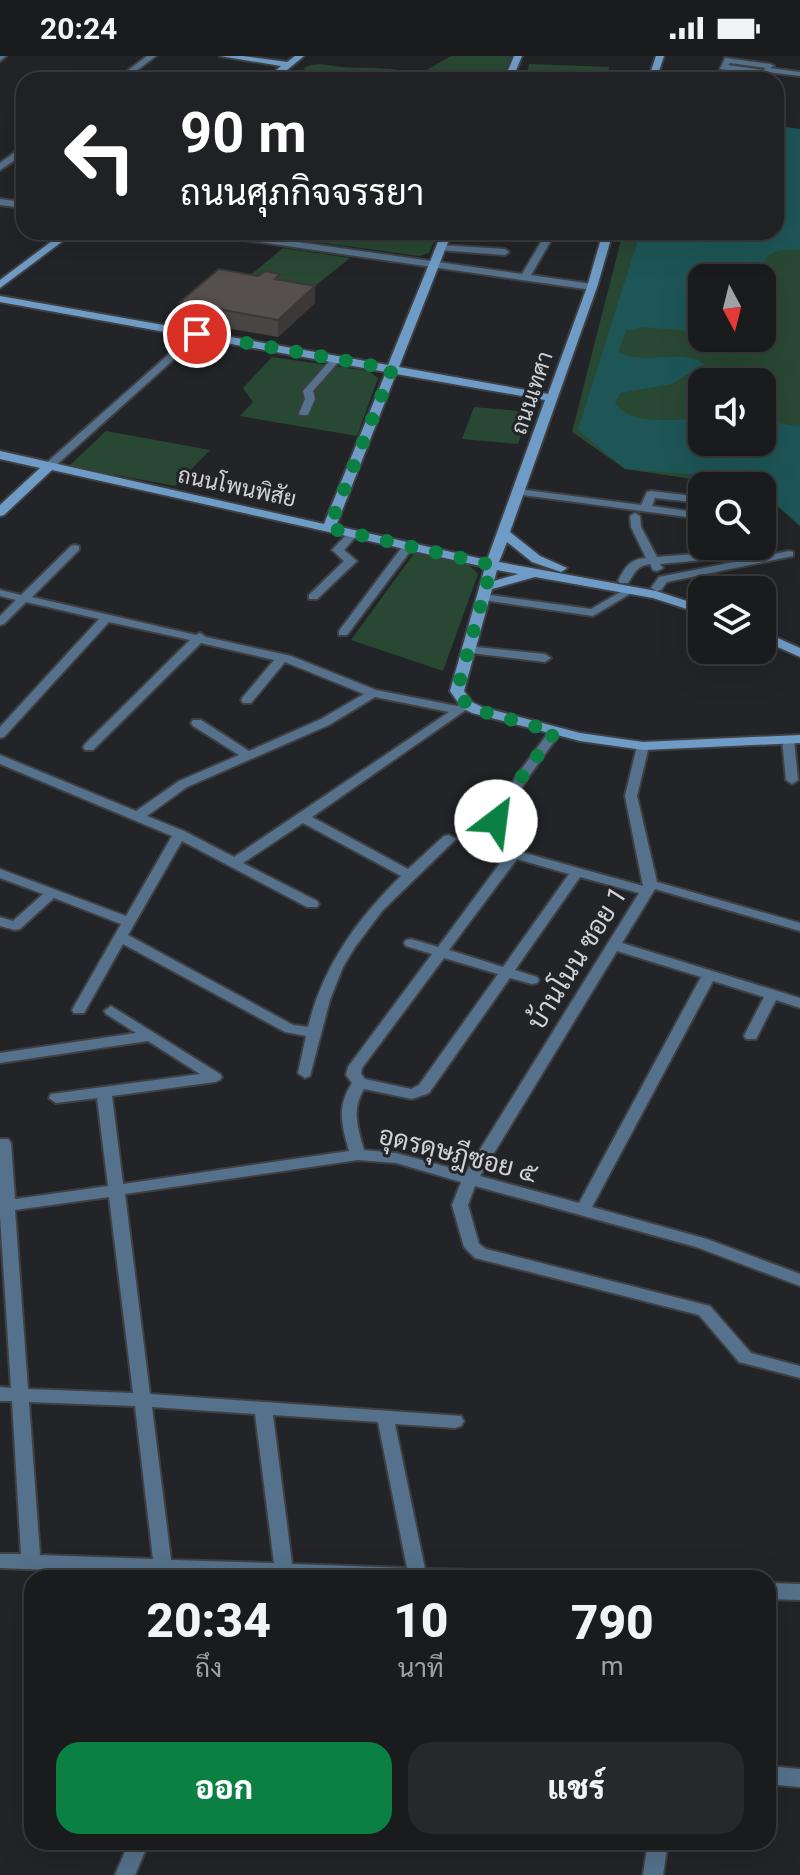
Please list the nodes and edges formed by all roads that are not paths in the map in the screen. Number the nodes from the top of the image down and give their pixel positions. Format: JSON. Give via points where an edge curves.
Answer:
{"nodes":[{"id":1,"x":152,"y":56,"type":"edge"},
{"id":2,"x":224,"y":56,"type":"edge"},
{"id":3,"x":300,"y":56,"type":"edge"},
{"id":4,"x":751,"y":56,"type":"edge"},
{"id":5,"x":289,"y":65,"type":"junction"},
{"id":6,"x":768,"y":67,"type":"edge"},
{"id":7,"x":130,"y":72,"type":"edge"},
{"id":8,"x":280,"y":72,"type":"edge"},
{"id":9,"x":800,"y":74,"type":"edge"},
{"id":10,"x":59,"y":240,"type":"edge"},
{"id":11,"x":264,"y":240,"type":"edge"},
{"id":12,"x":444,"y":240,"type":"edge"},
{"id":13,"x":547,"y":240,"type":"edge"},
{"id":14,"x":606,"y":240,"type":"edge"},
{"id":15,"x":441,"y":248,"type":"junction"},
{"id":16,"x":505,"y":252,"type":"dead end"},
{"id":17,"x":434,"y":265,"type":"junction"},
{"id":18,"x":525,"y":277,"type":"junction"},
{"id":19,"x":0,"y":285,"type":"edge"},
{"id":20,"x":592,"y":287,"type":"junction"},
{"id":21,"x":0,"y":299,"type":"edge"},
{"id":22,"x":197,"y":334,"type":"junction"},
{"id":23,"x":336,"y":359,"type":"junction"},
{"id":24,"x":392,"y":369,"type":"junction"},
{"id":25,"x":551,"y":398,"type":"junction"},
{"id":26,"x":304,"y":413,"type":"dead end"},
{"id":27,"x":0,"y":455,"type":"edge"},
{"id":28,"x":49,"y":466,"type":"junction"},
{"id":29,"x":519,"y":492,"type":"junction"},
{"id":30,"x":688,"y":504,"type":"edge"},
{"id":31,"x":642,"y":509,"type":"junction"},
{"id":32,"x":0,"y":512,"type":"edge"},
{"id":33,"x":688,"y":514,"type":"edge"},
{"id":34,"x":329,"y":528,"type":"junction"},
{"id":35,"x":354,"y":533,"type":"junction"},
{"id":36,"x":505,"y":534,"type":"junction"},
{"id":37,"x":409,"y":545,"type":"junction"},
{"id":38,"x":75,"y":548,"type":"dead end"},
{"id":39,"x":789,"y":554,"type":"dead end"},
{"id":40,"x":688,"y":558,"type":"edge"},
{"id":41,"x":653,"y":561,"type":"junction"},
{"id":42,"x":493,"y":562,"type":"junction"},
{"id":43,"x":560,"y":572,"type":"junction"},
{"id":44,"x":660,"y":583,"type":"junction"},
{"id":45,"x":627,"y":585,"type":"junction"},
{"id":46,"x":485,"y":592,"type":"junction"},
{"id":47,"x":0,"y":593,"type":"edge"},
{"id":48,"x":688,"y":596,"type":"edge"},
{"id":49,"x":313,"y":597,"type":"dead end"},
{"id":50,"x":23,"y":598,"type":"junction"},
{"id":51,"x":688,"y":605,"type":"edge"},
{"id":52,"x":107,"y":617,"type":"junction"},
{"id":53,"x":0,"y":622,"type":"edge"},
{"id":54,"x":776,"y":632,"type":"edge"},
{"id":55,"x":343,"y":633,"type":"dead end"},
{"id":56,"x":200,"y":637,"type":"junction"},
{"id":57,"x":776,"y":642,"type":"edge"},
{"id":58,"x":800,"y":643,"type":"edge"},
{"id":59,"x":467,"y":650,"type":"junction"},
{"id":60,"x":800,"y":653,"type":"edge"},
{"id":61,"x":282,"y":658,"type":"junction"},
{"id":62,"x":545,"y":658,"type":"dead end"},
{"id":63,"x":373,"y":693,"type":"junction"},
{"id":64,"x":247,"y":700,"type":"dead end"},
{"id":65,"x":463,"y":707,"type":"junction"},
{"id":66,"x":197,"y":723,"type":"dead end"},
{"id":67,"x":555,"y":732,"type":"junction"},
{"id":68,"x":0,"y":734,"type":"edge"},
{"id":69,"x":794,"y":740,"type":"edge"},
{"id":70,"x":643,"y":746,"type":"junction"},
{"id":71,"x":89,"y":747,"type":"dead end"},
{"id":72,"x":246,"y":754,"type":"junction"},
{"id":73,"x":0,"y":759,"type":"edge"},
{"id":74,"x":792,"y":780,"type":"dead end"},
{"id":75,"x":138,"y":816,"type":"junction"},
{"id":76,"x":303,"y":817,"type":"junction"},
{"id":77,"x":496,"y":821,"type":"dead end"},
{"id":78,"x":179,"y":834,"type":"junction"},
{"id":79,"x":449,"y":839,"type":"dead end"},
{"id":80,"x":234,"y":863,"type":"junction"},
{"id":81,"x":577,"y":872,"type":"junction"},
{"id":82,"x":409,"y":875,"type":"junction"},
{"id":83,"x":1,"y":876,"type":"edge"},
{"id":84,"x":649,"y":887,"type":"junction"},
{"id":85,"x":52,"y":893,"type":"junction"},
{"id":86,"x":312,"y":904,"type":"dead end"},
{"id":87,"x":0,"y":921,"type":"edge"},
{"id":88,"x":129,"y":922,"type":"junction"},
{"id":89,"x":800,"y":927,"type":"edge"},
{"id":90,"x":121,"y":937,"type":"junction"},
{"id":91,"x":411,"y":943,"type":"dead end"},
{"id":92,"x":613,"y":945,"type":"junction"},
{"id":93,"x":440,"y":952,"type":"junction"},
{"id":94,"x":507,"y":972,"type":"junction"},
{"id":95,"x":709,"y":975,"type":"junction"},
{"id":96,"x":532,"y":980,"type":"dead end"},
{"id":97,"x":772,"y":995,"type":"junction"},
{"id":98,"x":800,"y":1003,"type":"edge"},
{"id":99,"x":79,"y":1010,"type":"dead end"},
{"id":100,"x":111,"y":1011,"type":"dead end"},
{"id":101,"x":314,"y":1032,"type":"junction"},
{"id":102,"x":151,"y":1036,"type":"junction"},
{"id":103,"x":751,"y":1036,"type":"dead end"},
{"id":104,"x":0,"y":1058,"type":"edge"},
{"id":105,"x":305,"y":1073,"type":"dead end"},
{"id":106,"x":360,"y":1083,"type":"junction"},
{"id":107,"x":104,"y":1092,"type":"junction"},
{"id":108,"x":56,"y":1098,"type":"dead end"},
{"id":109,"x":3,"y":1143,"type":"dead end"},
{"id":110,"x":358,"y":1155,"type":"junction"},
{"id":111,"x":470,"y":1179,"type":"junction"},
{"id":112,"x":118,"y":1190,"type":"junction"},
{"id":113,"x":4,"y":1207,"type":"edge"},
{"id":114,"x":583,"y":1210,"type":"junction"},
{"id":115,"x":800,"y":1280,"type":"edge"},
{"id":116,"x":800,"y":1372,"type":"edge"},
{"id":117,"x":0,"y":1394,"type":"edge"},
{"id":118,"x":21,"y":1395,"type":"junction"},
{"id":119,"x":143,"y":1400,"type":"junction"},
{"id":120,"x":263,"y":1408,"type":"junction"},
{"id":121,"x":385,"y":1416,"type":"junction"},
{"id":122,"x":455,"y":1421,"type":"dead end"},
{"id":123,"x":0,"y":1561,"type":"edge"},
{"id":124,"x":31,"y":1561,"type":"junction"},
{"id":125,"x":163,"y":1565,"type":"junction"},
{"id":126,"x":284,"y":1570,"type":"joint"},
{"id":127,"x":417,"y":1570,"type":"edge"},
{"id":128,"x":776,"y":1591,"type":"edge"},
{"id":129,"x":800,"y":1592,"type":"edge"},
{"id":130,"x":776,"y":1776,"type":"edge"},
{"id":131,"x":800,"y":1778,"type":"edge"},
{"id":132,"x":136,"y":1850,"type":"edge"},
{"id":133,"x":657,"y":1850,"type":"edge"},
{"id":134,"x":125,"y":1875,"type":"edge"},
{"id":135,"x":653,"y":1875,"type":"edge"}],
"edges":[{"from":1,"to":7,"type":"street"},
{"from":2,"to":5,"type":"street"},
{"from":3,"to":5,"type":"street"},
{"from":4,"to":6,"type":"street"},
{"from":5,"to":8,"type":"street"},
{"from":6,"to":9,"type":"street"},
{"from":10,"to":19,"type":"street"},
{"from":11,"to":17,"type":"street"},
{"from":12,"to":15,"type":"street"},
{"from":13,"to":18,"type":"street"},
{"from":14,"to":20,"type":"street","name":"ถนนเทศา"},
{"from":15,"to":16,"type":"street"},
{"from":15,"to":17,"type":"street"},
{"from":17,"to":18,"type":"street"},
{"from":17,"to":24,"type":"street"},
{"from":18,"to":20,"type":"street"},
{"from":20,"to":25,"type":"street","name":"ถนนเทศา"},
{"from":21,"to":22,"type":"street"},
{"from":22,"to":23,"type":"street"},
{"from":22,"to":28,"type":"street"},
{"from":23,"to":24,"type":"street"},
{"from":23,"to":26,"type":"street","via":[[308,391]]},
{"from":24,"to":25,"type":"street"},
{"from":24,"to":34,"type":"street"},
{"from":25,"to":29,"type":"street","name":"ถนนเทศา"},
{"from":27,"to":28,"type":"street","name":"ถนนโพนพิสัย"},
{"from":28,"to":32,"type":"street"},
{"from":28,"to":34,"type":"street","name":"ถนนโพนพิสัย"},
{"from":29,"to":31,"type":"street"},
{"from":29,"to":36,"type":"street","name":"ถนนเทศา"},
{"from":30,"to":31,"type":"street"},
{"from":31,"to":33,"type":"street"},
{"from":31,"to":41,"type":"street","via":[[636,527]]},
{"from":34,"to":35,"type":"street","name":"ถนนโพนพิสัย"},
{"from":35,"to":37,"type":"street","name":"ถนนโพนพิสัย"},
{"from":35,"to":49,"type":"street","via":[[338,550],[351,561]]},
{"from":36,"to":42,"type":"street","name":"ถนนเทศา"},
{"from":36,"to":43,"type":"street"},
{"from":37,"to":42,"type":"street","name":"ถนนโพนพิสัย"},
{"from":37,"to":55,"type":"street"},
{"from":38,"to":50,"type":"street"},
{"from":39,"to":44,"type":"street"},
{"from":40,"to":41,"type":"street"},
{"from":41,"to":44,"type":"street"},
{"from":41,"to":45,"type":"street","via":[[634,564]]},
{"from":42,"to":43,"type":"street","name":"ถนนโพนพิสัย"},
{"from":42,"to":46,"type":"street","name":"ถนนเทศา"},
{"from":43,"to":45,"type":"street","name":"ถนนโพนพิสัย"},
{"from":43,"to":46,"type":"street","via":[[531,574]]},
{"from":44,"to":45,"type":"street","name":"ถนนโพนพิสัย"},
{"from":44,"to":48,"type":"street","name":"ถนนโพนพิสัย"},
{"from":45,"to":46,"type":"street","via":[[593,613]]},
{"from":45,"to":51,"type":"street","name":"ถนนโพนพิสัย"},
{"from":46,"to":59,"type":"street","name":"ถนนเทศา"},
{"from":47,"to":50,"type":"street"},
{"from":50,"to":52,"type":"street"},
{"from":50,"to":53,"type":"street"},
{"from":52,"to":56,"type":"street"},
{"from":52,"to":68,"type":"street"},
{"from":54,"to":58,"type":"street"},
{"from":56,"to":61,"type":"street"},
{"from":56,"to":71,"type":"street"},
{"from":57,"to":60,"type":"street"},
{"from":59,"to":62,"type":"street"},
{"from":59,"to":65,"type":"street","name":"ถนนเทศา","via":[[457,691]]},
{"from":61,"to":63,"type":"street"},
{"from":61,"to":64,"type":"street"},
{"from":63,"to":65,"type":"street"},
{"from":63,"to":72,"type":"street","via":[[325,722]]},
{"from":65,"to":67,"type":"street"},
{"from":65,"to":76,"type":"street"},
{"from":66,"to":72,"type":"street"},
{"from":67,"to":70,"type":"street"},
{"from":67,"to":77,"type":"street"},
{"from":69,"to":70,"type":"street"},
{"from":69,"to":74,"type":"street"},
{"from":70,"to":84,"type":"street","name":"บ้านโนน ซอย 1","via":[[631,796]]},
{"from":72,"to":75,"type":"street","via":[[183,784]]},
{"from":73,"to":75,"type":"street"},
{"from":75,"to":78,"type":"street"},
{"from":76,"to":80,"type":"street"},
{"from":76,"to":82,"type":"street"},
{"from":78,"to":80,"type":"street"},
{"from":78,"to":88,"type":"street"},
{"from":79,"to":82,"type":"street"},
{"from":80,"to":86,"type":"street"},
{"from":81,"to":84,"type":"street"},
{"from":81,"to":93,"type":"street","via":[[514,854]]},
{"from":81,"to":94,"type":"street"},
{"from":82,"to":101,"type":"street","via":[[368,916],[347,947],[326,988]]},
{"from":83,"to":85,"type":"street"},
{"from":84,"to":89,"type":"street"},
{"from":84,"to":92,"type":"street","name":"บ้านโนน ซอย 1"},
{"from":85,"to":87,"type":"street","via":[[15,926]]},
{"from":85,"to":88,"type":"street"},
{"from":88,"to":90,"type":"street"},
{"from":90,"to":99,"type":"street"},
{"from":90,"to":101,"type":"street","via":[[290,1029]]},
{"from":91,"to":93,"type":"street"},
{"from":92,"to":95,"type":"street"},
{"from":92,"to":111,"type":"street","name":"บ้านโนน ซอย 1"},
{"from":93,"to":94,"type":"street"},
{"from":93,"to":106,"type":"street","via":[[355,1067],[353,1075]]},
{"from":94,"to":96,"type":"street"},
{"from":94,"to":106,"type":"street","via":[[424,1089],[412,1094]]},
{"from":95,"to":97,"type":"street"},
{"from":95,"to":114,"type":"street"},
{"from":97,"to":98,"type":"street"},
{"from":97,"to":103,"type":"street"},
{"from":100,"to":102,"type":"street"},
{"from":101,"to":105,"type":"street"},
{"from":102,"to":104,"type":"street"},
{"from":102,"to":107,"type":"street","via":[[215,1077]]},
{"from":106,"to":110,"type":"street","via":[[349,1097],[347,1113]]},
{"from":107,"to":108,"type":"street"},
{"from":107,"to":112,"type":"street"},
{"from":109,"to":113,"type":"street"},
{"from":110,"to":111,"type":"street","name":"อุดรดุษฎีซอย ๕","via":[[396,1158]]},
{"from":110,"to":112,"type":"street","name":"อุดรดุษฎีซอย ๕"},
{"from":111,"to":114,"type":"street","name":"อุดรดุษฎีซอย ๕"},
{"from":111,"to":116,"type":"street","via":[[460,1205],[472,1247],[481,1254],[704,1310],[745,1358]]},
{"from":112,"to":113,"type":"street","name":"อุดรดุษฎีซอย ๕"},
{"from":112,"to":119,"type":"street"},
{"from":113,"to":118,"type":"street"},
{"from":114,"to":115,"type":"street","name":"อุดรดุษฎีซอย ๕","via":[[701,1243]]},
{"from":117,"to":118,"type":"street"},
{"from":118,"to":119,"type":"street"},
{"from":118,"to":124,"type":"street"},
{"from":119,"to":120,"type":"street"},
{"from":119,"to":125,"type":"street"},
{"from":120,"to":121,"type":"street"},
{"from":120,"to":126,"type":"street"},
{"from":121,"to":122,"type":"street"},
{"from":121,"to":127,"type":"street"},
{"from":123,"to":124,"type":"street"},
{"from":124,"to":125,"type":"street"},
{"from":125,"to":126,"type":"street"},
{"from":128,"to":129,"type":"street"},
{"from":130,"to":131,"type":"street"},
{"from":132,"to":134,"type":"street"},
{"from":133,"to":135,"type":"street"}]}
